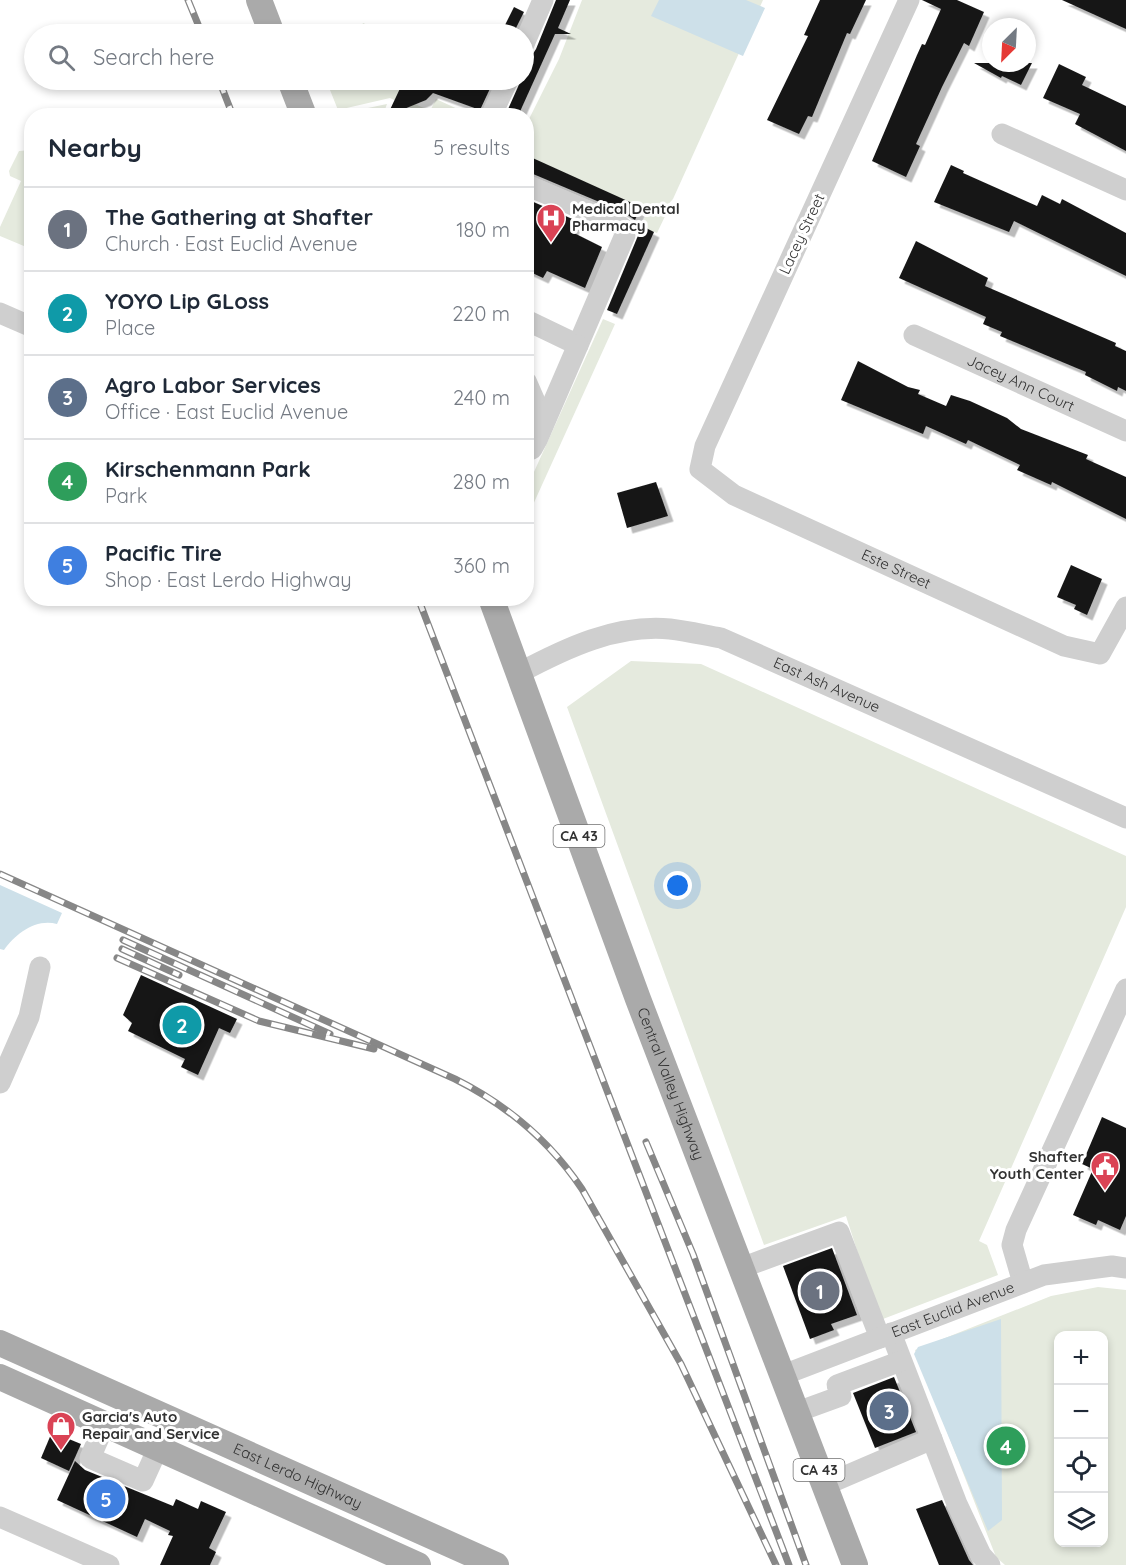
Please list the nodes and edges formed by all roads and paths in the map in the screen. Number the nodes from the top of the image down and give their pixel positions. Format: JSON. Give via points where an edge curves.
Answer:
{"nodes":[{"id":1,"x":259,"y":0,"type":"edge"},
{"id":2,"x":543,"y":0,"type":"edge"},
{"id":3,"x":909,"y":0,"type":"edge"},
{"id":4,"x":268,"y":24,"type":"edge"},
{"id":5,"x":533,"y":24,"type":"edge"},
{"id":6,"x":294,"y":90,"type":"edge"},
{"id":7,"x":503,"y":90,"type":"edge"},
{"id":8,"x":301,"y":108,"type":"edge"},
{"id":9,"x":495,"y":108,"type":"edge"},
{"id":10,"x":1002,"y":134,"type":"dead end"},
{"id":11,"x":534,"y":189,"type":"edge"},
{"id":12,"x":1126,"y":190,"type":"edge"},
{"id":13,"x":0,"y":313,"type":"edge"},
{"id":14,"x":24,"y":324,"type":"edge"},
{"id":15,"x":534,"y":324,"type":"edge"},
{"id":16,"x":914,"y":335,"type":"dead end"},
{"id":17,"x":578,"y":345,"type":"junction"},
{"id":18,"x":534,"y":399,"type":"edge"},
{"id":19,"x":544,"y":422,"type":"junction"},
{"id":20,"x":1126,"y":431,"type":"edge"},
{"id":21,"x":534,"y":444,"type":"edge"},
{"id":22,"x":700,"y":469,"type":"joint"},
{"id":23,"x":494,"y":606,"type":"edge"},
{"id":24,"x":1126,"y":607,"type":"edge"},
{"id":25,"x":519,"y":673,"type":"junction"},
{"id":26,"x":1126,"y":818,"type":"edge"},
{"id":27,"x":40,"y":967,"type":"dead end"},
{"id":28,"x":1126,"y":989,"type":"edge"},
{"id":29,"x":0,"y":1083,"type":"edge"},
{"id":30,"x":741,"y":1268,"type":"junction"},
{"id":31,"x":1126,"y":1268,"type":"edge"},
{"id":32,"x":1023,"y":1283,"type":"junction"},
{"id":33,"x":885,"y":1336,"type":"junction"},
{"id":34,"x":0,"y":1343,"type":"edge"},
{"id":35,"x":902,"y":1361,"type":"junction"},
{"id":36,"x":783,"y":1375,"type":"junction"},
{"id":37,"x":0,"y":1377,"type":"edge"},
{"id":38,"x":797,"y":1412,"type":"junction"},
{"id":39,"x":105,"y":1424,"type":"junction"},
{"id":40,"x":932,"y":1439,"type":"junction"},
{"id":41,"x":158,"y":1448,"type":"junction"},
{"id":42,"x":825,"y":1485,"type":"junction"},
{"id":43,"x":0,"y":1516,"type":"edge"},
{"id":44,"x":109,"y":1565,"type":"edge"},
{"id":45,"x":418,"y":1565,"type":"edge"},
{"id":46,"x":496,"y":1565,"type":"edge"},
{"id":47,"x":855,"y":1565,"type":"edge"},
{"id":48,"x":990,"y":1565,"type":"edge"}],
"edges":[{"from":1,"to":4,"type":"main road"},
{"from":2,"to":5,"type":"street"},
{"from":3,"to":22,"type":"street","name":"Lacey Street","via":[[705,446]]},
{"from":6,"to":8,"type":"main road"},
{"from":7,"to":9,"type":"street"},
{"from":10,"to":12,"type":"street"},
{"from":11,"to":17,"type":"street","via":[[624,229],[624,241]]},
{"from":13,"to":14,"type":"street"},
{"from":15,"to":17,"type":"street"},
{"from":16,"to":20,"type":"street","name":"Jacey Ann Court"},
{"from":17,"to":19,"type":"street"},
{"from":18,"to":19,"type":"street"},
{"from":19,"to":21,"type":"street"},
{"from":22,"to":24,"type":"street","name":"Este Street","via":[[734,495],[1064,646],[1100,654]]},
{"from":23,"to":25,"type":"main road","name":"Central Valley Highway","number":"CA 43"},
{"from":25,"to":26,"type":"street","name":"East Ash Avenue","via":[[561,650],[613,633],[668,629],[721,638]]},
{"from":25,"to":30,"type":"main road","name":"Central Valley Highway","number":"CA 43"},
{"from":27,"to":29,"type":"street","via":[[29,1017]]},
{"from":28,"to":32,"type":"street","via":[[1016,1230],[1012,1245]]},
{"from":30,"to":33,"type":"street","via":[[839,1232]]},
{"from":30,"to":36,"type":"main road","name":"Central Valley Highway","number":"CA 43"},
{"from":31,"to":32,"type":"street","name":"East Euclid Avenue","via":[[1112,1266],[1044,1275]]},
{"from":32,"to":33,"type":"street","name":"East Euclid Avenue"},
{"from":33,"to":35,"type":"street"},
{"from":33,"to":36,"type":"street","name":"East Euclid Avenue"},
{"from":34,"to":46,"type":"main road","name":"East Lerdo Highway"},
{"from":35,"to":38,"type":"street","via":[[837,1385],[841,1395]]},
{"from":35,"to":40,"type":"street"},
{"from":36,"to":38,"type":"main road","name":"Central Valley Highway","number":"CA 43"},
{"from":37,"to":39,"type":"main road","name":"East Lerdo Highway"},
{"from":38,"to":42,"type":"main road","name":"Central Valley Highway","number":"CA 43"},
{"from":39,"to":41,"type":"main road","name":"East Lerdo Highway"},
{"from":39,"to":41,"type":"street","via":[[90,1458],[143,1481]]},
{"from":40,"to":42,"type":"street"},
{"from":40,"to":48,"type":"street","via":[[957,1504],[981,1555]]},
{"from":41,"to":45,"type":"main road","name":"East Lerdo Highway"},
{"from":42,"to":47,"type":"main road","name":"Central Valley Highway","number":"CA 43"},
{"from":43,"to":44,"type":"street"}]}
